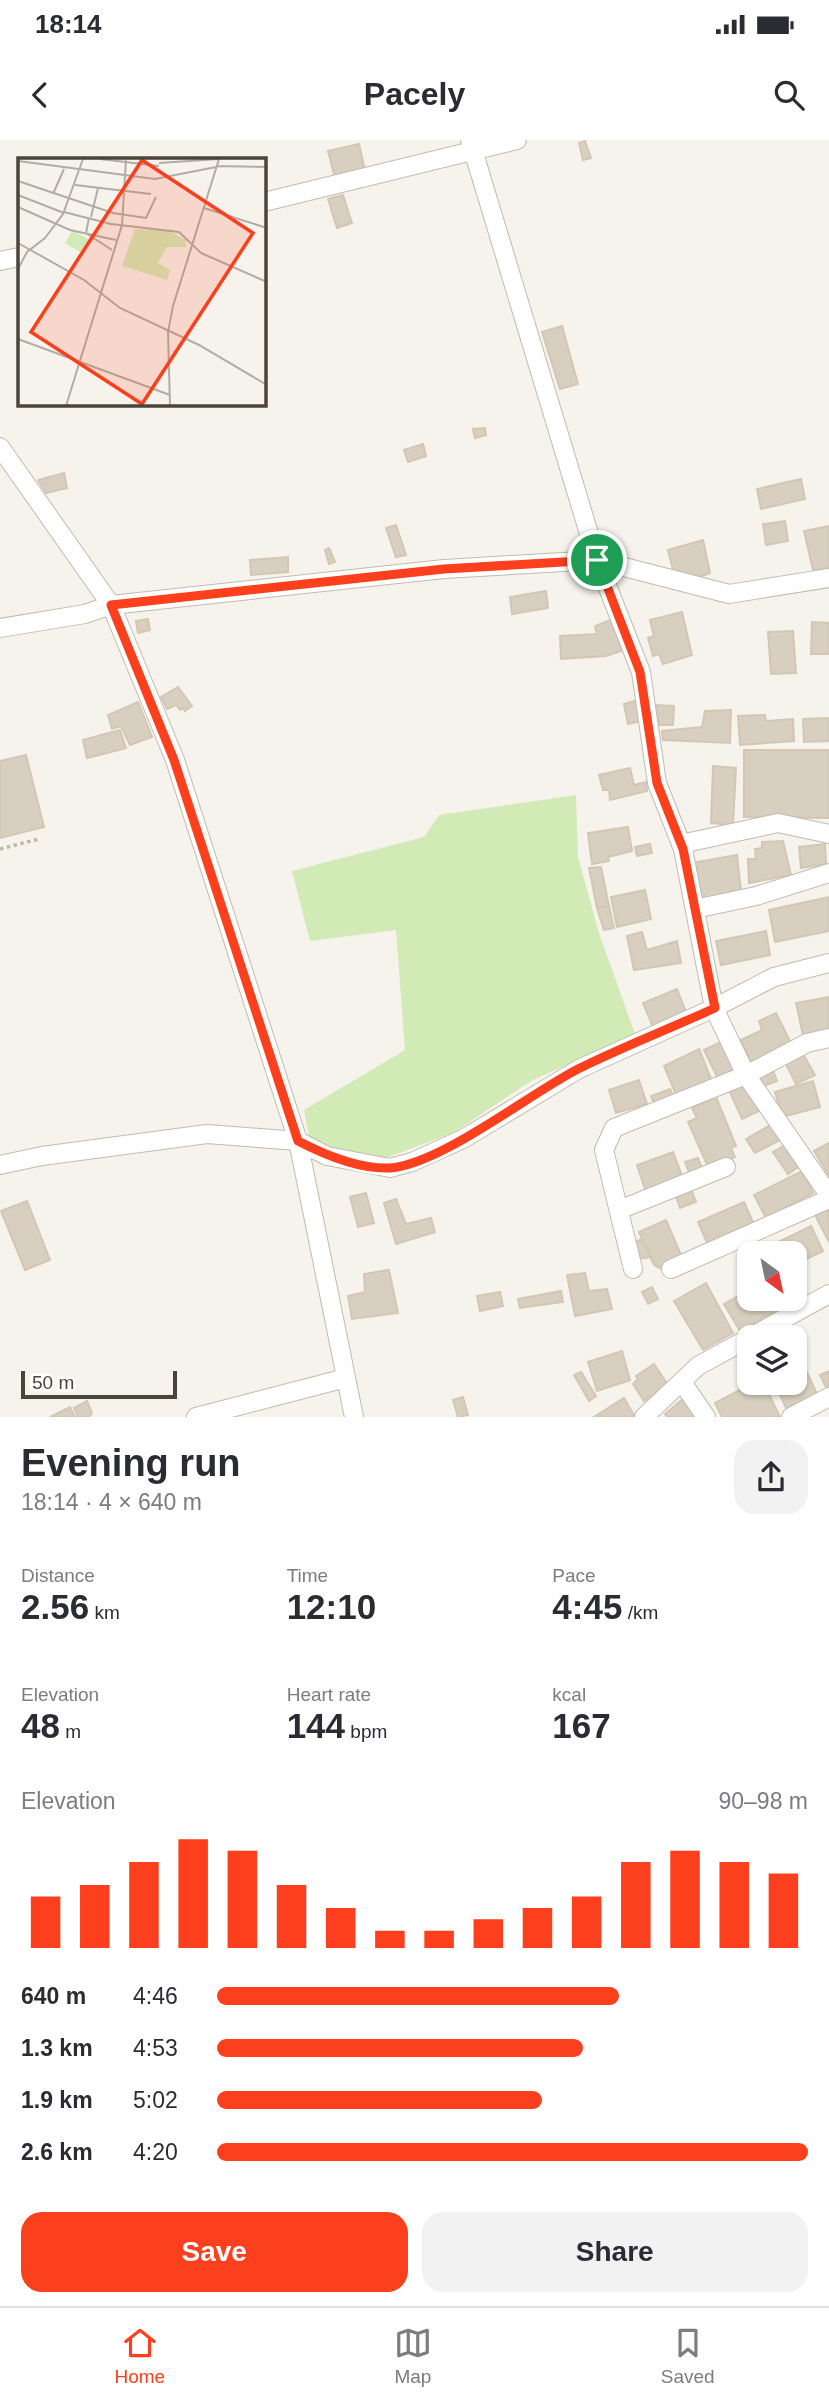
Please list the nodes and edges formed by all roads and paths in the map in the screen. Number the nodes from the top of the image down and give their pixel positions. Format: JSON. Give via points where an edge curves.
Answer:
{"nodes":[{"id":1,"x":517,"y":140,"type":"edge"},
{"id":2,"x":472,"y":145,"type":"edge"},
{"id":3,"x":266,"y":201,"type":"edge"},
{"id":4,"x":18,"y":257,"type":"edge"},
{"id":5,"x":0,"y":261,"type":"edge"},
{"id":6,"x":0,"y":447,"type":"edge"},
{"id":7,"x":597,"y":560,"type":"junction"},
{"id":8,"x":829,"y":578,"type":"edge"},
{"id":9,"x":111,"y":605,"type":"junction"},
{"id":10,"x":0,"y":628,"type":"edge"},
{"id":11,"x":829,"y":834,"type":"edge"},
{"id":12,"x":39,"y":839,"type":"dead end"},
{"id":13,"x":681,"y":844,"type":"junction"},
{"id":14,"x":0,"y":849,"type":"edge"},
{"id":15,"x":829,"y":873,"type":"edge"},
{"id":16,"x":695,"y":909,"type":"junction"},
{"id":17,"x":829,"y":963,"type":"edge"},
{"id":18,"x":715,"y":1008,"type":"junction"},
{"id":19,"x":829,"y":1038,"type":"edge"},
{"id":20,"x":746,"y":1074,"type":"junction"},
{"id":21,"x":298,"y":1141,"type":"junction"},
{"id":22,"x":0,"y":1165,"type":"edge"},
{"id":23,"x":726,"y":1167,"type":"dead end"},
{"id":24,"x":829,"y":1197,"type":"edge"},
{"id":25,"x":619,"y":1209,"type":"junction"},
{"id":26,"x":633,"y":1269,"type":"dead end"},
{"id":27,"x":671,"y":1269,"type":"dead end"},
{"id":28,"x":829,"y":1294,"type":"edge"},
{"id":29,"x":346,"y":1378,"type":"junction"},
{"id":30,"x":682,"y":1382,"type":"junction"},
{"id":31,"x":829,"y":1398,"type":"edge"},
{"id":32,"x":196,"y":1417,"type":"edge"},
{"id":33,"x":354,"y":1417,"type":"edge"},
{"id":34,"x":644,"y":1417,"type":"edge"},
{"id":35,"x":706,"y":1417,"type":"edge"},
{"id":36,"x":791,"y":1417,"type":"edge"}],
"edges":[{"from":1,"to":2,"type":"street"},
{"from":2,"to":3,"type":"street"},
{"from":2,"to":7,"type":"street"},
{"from":4,"to":5,"type":"street"},
{"from":6,"to":9,"type":"street"},
{"from":7,"to":8,"type":"street","via":[[729,594]]},
{"from":7,"to":9,"type":"street","via":[[444,569]]},
{"from":7,"to":13,"type":"street","via":[[640,672],[657,783]]},
{"from":9,"to":10,"type":"street","via":[[85,614]]},
{"from":9,"to":21,"type":"street","via":[[174,760]]},
{"from":11,"to":13,"type":"street","via":[[778,823]]},
{"from":12,"to":14,"type":"path"},
{"from":13,"to":16,"type":"street"},
{"from":15,"to":16,"type":"street"},
{"from":16,"to":18,"type":"street"},
{"from":17,"to":18,"type":"street","via":[[774,977]]},
{"from":18,"to":20,"type":"street"},
{"from":18,"to":21,"type":"street","via":[[579,1069],[463,1139],[412,1162],[390,1168],[367,1165],[327,1156]]},
{"from":19,"to":20,"type":"street","via":[[807,1043]]},
{"from":20,"to":24,"type":"street"},
{"from":20,"to":25,"type":"street","via":[[614,1128],[604,1150]]},
{"from":21,"to":22,"type":"street","via":[[207,1134]]},
{"from":21,"to":29,"type":"street"},
{"from":23,"to":25,"type":"street"},
{"from":24,"to":27,"type":"street"},
{"from":25,"to":26,"type":"street"},
{"from":28,"to":30,"type":"street","via":[[698,1366]]},
{"from":29,"to":32,"type":"street"},
{"from":29,"to":33,"type":"street"},
{"from":30,"to":34,"type":"street"},
{"from":30,"to":35,"type":"street"},
{"from":31,"to":36,"type":"street"}]}
